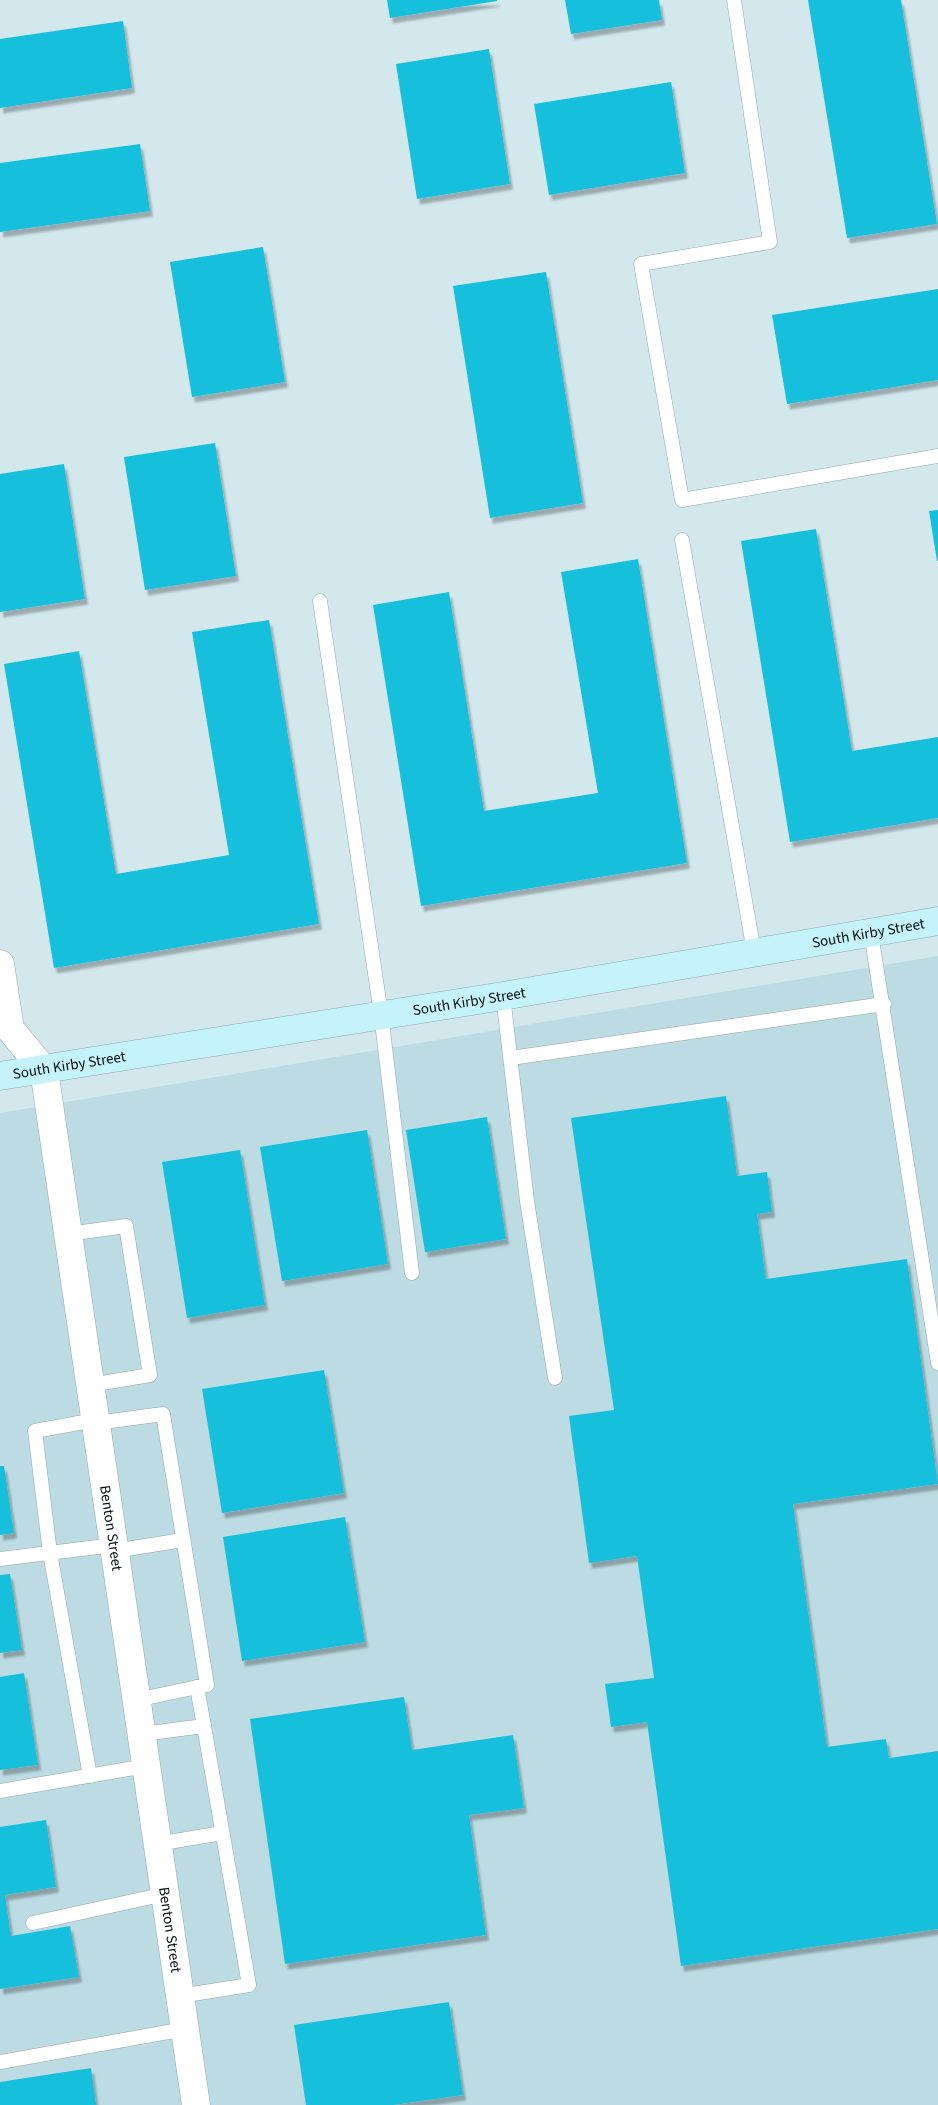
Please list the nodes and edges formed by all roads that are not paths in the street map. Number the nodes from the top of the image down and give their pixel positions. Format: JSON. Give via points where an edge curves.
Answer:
{"nodes":[{"id":1,"x":734,"y":0,"type":"edge"},
{"id":2,"x":938,"y":456,"type":"edge"},
{"id":3,"x":682,"y":540,"type":"dead end"},
{"id":4,"x":320,"y":601,"type":"dead end"},
{"id":5,"x":938,"y":921,"type":"edge"},
{"id":6,"x":872,"y":933,"type":"junction"},
{"id":7,"x":754,"y":952,"type":"junction"},
{"id":8,"x":0,"y":964,"type":"edge"},
{"id":9,"x":503,"y":996,"type":"junction"},
{"id":10,"x":884,"y":1004,"type":"junction"},
{"id":11,"x":381,"y":1014,"type":"junction"},
{"id":12,"x":511,"y":1058,"type":"junction"},
{"id":13,"x":44,"y":1070,"type":"junction"},
{"id":14,"x":0,"y":1076,"type":"edge"},
{"id":15,"x":68,"y":1234,"type":"junction"},
{"id":16,"x":412,"y":1273,"type":"dead end"},
{"id":17,"x":938,"y":1364,"type":"edge"},
{"id":18,"x":555,"y":1378,"type":"dead end"},
{"id":19,"x":90,"y":1385,"type":"junction"},
{"id":20,"x":96,"y":1421,"type":"junction"},
{"id":21,"x":183,"y":1540,"type":"junction"},
{"id":22,"x":114,"y":1548,"type":"junction"},
{"id":23,"x":50,"y":1553,"type":"junction"},
{"id":24,"x":0,"y":1559,"type":"edge"},
{"id":25,"x":197,"y":1687,"type":"junction"},
{"id":26,"x":136,"y":1700,"type":"junction"},
{"id":27,"x":204,"y":1726,"type":"junction"},
{"id":28,"x":142,"y":1734,"type":"junction"},
{"id":29,"x":146,"y":1766,"type":"junction"},
{"id":30,"x":90,"y":1776,"type":"junction"},
{"id":31,"x":0,"y":1791,"type":"edge"},
{"id":32,"x":222,"y":1833,"type":"junction"},
{"id":33,"x":157,"y":1844,"type":"junction"},
{"id":34,"x":165,"y":1894,"type":"junction"},
{"id":35,"x":33,"y":1923,"type":"dead end"},
{"id":36,"x":180,"y":1996,"type":"junction"},
{"id":37,"x":185,"y":2029,"type":"junction"},
{"id":38,"x":0,"y":2062,"type":"edge"},
{"id":39,"x":196,"y":2105,"type":"edge"}],
"edges":[{"from":1,"to":2,"type":"lane","via":[[770,242],[641,264],[682,500]]},
{"from":3,"to":7,"type":"lane"},
{"from":4,"to":11,"type":"lane"},
{"from":5,"to":6,"type":"street","name":"South Kirby Street"},
{"from":6,"to":7,"type":"street","name":"South Kirby Street"},
{"from":6,"to":10,"type":"lane"},
{"from":7,"to":9,"type":"street","name":"South Kirby Street"},
{"from":8,"to":13,"type":"street","via":[[10,1029]]},
{"from":9,"to":11,"type":"street","name":"South Kirby Street"},
{"from":9,"to":12,"type":"lane"},
{"from":10,"to":12,"type":"lane"},
{"from":10,"to":17,"type":"lane"},
{"from":11,"to":13,"type":"street","name":"South Kirby Street"},
{"from":11,"to":16,"type":"lane"},
{"from":12,"to":18,"type":"lane","via":[[527,1201]]},
{"from":13,"to":14,"type":"street","name":"South Kirby Street"},
{"from":13,"to":15,"type":"street","name":"Benton Street"},
{"from":15,"to":19,"type":"street","name":"Benton Street"},
{"from":15,"to":19,"type":"lane","via":[[126,1226],[150,1375]]},
{"from":19,"to":20,"type":"street","name":"Benton Street"},
{"from":20,"to":21,"type":"lane","via":[[163,1414]]},
{"from":20,"to":22,"type":"street","name":"Benton Street"},
{"from":20,"to":23,"type":"lane","via":[[35,1431]]},
{"from":21,"to":22,"type":"lane"},
{"from":21,"to":25,"type":"lane","via":[[207,1685]]},
{"from":22,"to":23,"type":"lane"},
{"from":22,"to":26,"type":"street","name":"Benton Street"},
{"from":23,"to":24,"type":"lane"},
{"from":23,"to":30,"type":"lane"},
{"from":25,"to":26,"type":"lane"},
{"from":25,"to":27,"type":"lane"},
{"from":26,"to":28,"type":"street","name":"Benton Street"},
{"from":27,"to":28,"type":"lane"},
{"from":27,"to":32,"type":"lane"},
{"from":28,"to":29,"type":"street","name":"Benton Street"},
{"from":29,"to":30,"type":"lane"},
{"from":29,"to":33,"type":"street","name":"Benton Street"},
{"from":30,"to":31,"type":"lane"},
{"from":32,"to":33,"type":"lane"},
{"from":32,"to":36,"type":"lane","via":[[249,1985]]},
{"from":33,"to":34,"type":"street","name":"Benton Street"},
{"from":34,"to":35,"type":"lane"},
{"from":34,"to":36,"type":"street","name":"Benton Street"},
{"from":36,"to":37,"type":"street","name":"Benton Street"},
{"from":37,"to":38,"type":"lane"},
{"from":37,"to":39,"type":"street","name":"Benton Street"}]}
